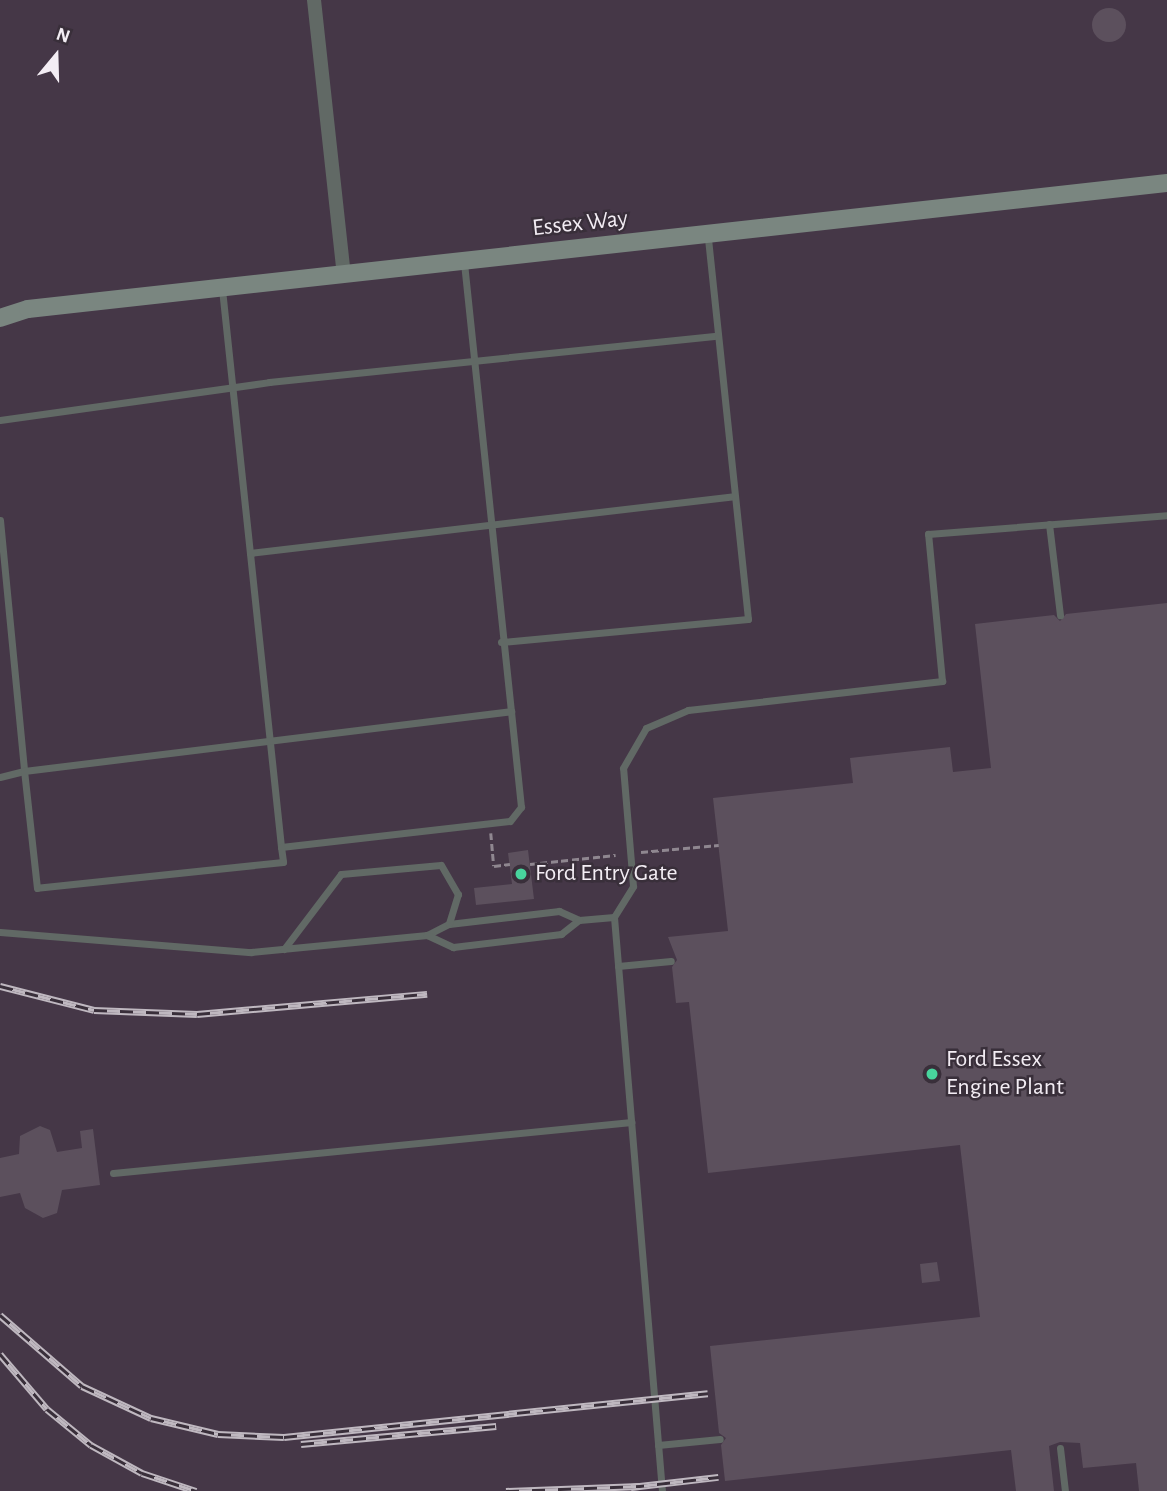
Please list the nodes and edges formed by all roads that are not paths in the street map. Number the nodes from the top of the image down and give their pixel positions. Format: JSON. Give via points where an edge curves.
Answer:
{"nodes":[{"id":1,"x":314,"y":0,"type":"edge"},
{"id":2,"x":1167,"y":183,"type":"edge"},
{"id":3,"x":708,"y":234,"type":"junction"},
{"id":4,"x":464,"y":262,"type":"junction"},
{"id":5,"x":344,"y":275,"type":"junction"},
{"id":6,"x":222,"y":288,"type":"junction"},
{"id":7,"x":0,"y":318,"type":"edge"},
{"id":8,"x":717,"y":336,"type":"junction"},
{"id":9,"x":474,"y":360,"type":"junction"},
{"id":10,"x":232,"y":388,"type":"junction"},
{"id":11,"x":0,"y":420,"type":"edge"},
{"id":12,"x":732,"y":496,"type":"junction"},
{"id":13,"x":1167,"y":515,"type":"edge"},
{"id":14,"x":0,"y":520,"type":"edge"},
{"id":15,"x":491,"y":524,"type":"junction"},
{"id":16,"x":1049,"y":524,"type":"junction"},
{"id":17,"x":250,"y":553,"type":"junction"},
{"id":18,"x":3,"y":586,"type":"edge"},
{"id":19,"x":1060,"y":615,"type":"dead end"},
{"id":20,"x":501,"y":642,"type":"junction"},
{"id":21,"x":511,"y":711,"type":"junction"},
{"id":22,"x":270,"y":740,"type":"junction"},
{"id":23,"x":24,"y":771,"type":"junction"},
{"id":24,"x":0,"y":777,"type":"edge"},
{"id":25,"x":281,"y":847,"type":"junction"},
{"id":26,"x":614,"y":918,"type":"junction"},
{"id":27,"x":579,"y":920,"type":"junction"},
{"id":28,"x":449,"y":924,"type":"junction"},
{"id":29,"x":0,"y":932,"type":"edge"},
{"id":30,"x":427,"y":935,"type":"junction"},
{"id":31,"x":284,"y":949,"type":"junction"},
{"id":32,"x":671,"y":961,"type":"dead end"},
{"id":33,"x":618,"y":966,"type":"junction"},
{"id":34,"x":631,"y":1122,"type":"junction"},
{"id":35,"x":113,"y":1173,"type":"dead end"},
{"id":36,"x":720,"y":1439,"type":"dead end"},
{"id":37,"x":658,"y":1445,"type":"junction"},
{"id":38,"x":1060,"y":1448,"type":"dead end"},
{"id":39,"x":662,"y":1491,"type":"edge"},
{"id":40,"x":1065,"y":1491,"type":"edge"}],
"edges":[{"from":1,"to":5,"type":"street"},
{"from":2,"to":3,"type":"street","name":"Essex Way"},
{"from":3,"to":4,"type":"street","name":"Essex Way"},
{"from":3,"to":8,"type":"lane"},
{"from":4,"to":5,"type":"street","name":"Essex Way"},
{"from":4,"to":9,"type":"lane"},
{"from":5,"to":6,"type":"street","name":"Essex Way"},
{"from":6,"to":7,"type":"street","name":"Essex Way","via":[[28,309]]},
{"from":6,"to":10,"type":"lane"},
{"from":8,"to":9,"type":"lane"},
{"from":8,"to":12,"type":"lane"},
{"from":9,"to":10,"type":"lane"},
{"from":9,"to":15,"type":"lane"},
{"from":10,"to":11,"type":"lane"},
{"from":10,"to":17,"type":"lane"},
{"from":12,"to":15,"type":"lane"},
{"from":12,"to":20,"type":"lane","via":[[748,619]]},
{"from":13,"to":16,"type":"lane"},
{"from":14,"to":18,"type":"lane"},
{"from":15,"to":17,"type":"lane"},
{"from":15,"to":20,"type":"lane"},
{"from":16,"to":19,"type":"lane"},
{"from":16,"to":26,"type":"lane","via":[[928,534],[942,681],[688,709],[646,728],[623,768],[632,886]]},
{"from":17,"to":22,"type":"lane"},
{"from":18,"to":23,"type":"lane"},
{"from":20,"to":21,"type":"lane"},
{"from":21,"to":22,"type":"lane"},
{"from":21,"to":25,"type":"lane","via":[[521,807],[510,821]]},
{"from":22,"to":23,"type":"lane"},
{"from":22,"to":25,"type":"lane"},
{"from":23,"to":24,"type":"lane"},
{"from":23,"to":25,"type":"lane","via":[[37,888],[283,862]]},
{"from":26,"to":27,"type":"lane"},
{"from":26,"to":33,"type":"lane"},
{"from":27,"to":28,"type":"lane","via":[[559,911]]},
{"from":27,"to":30,"type":"lane","via":[[561,934],[453,947]]},
{"from":28,"to":30,"type":"lane"},
{"from":28,"to":31,"type":"lane","via":[[458,894],[441,865],[341,874]]},
{"from":29,"to":31,"type":"lane","via":[[176,950]]},
{"from":30,"to":31,"type":"lane"},
{"from":32,"to":33,"type":"lane"},
{"from":33,"to":34,"type":"lane"},
{"from":34,"to":35,"type":"lane"},
{"from":34,"to":37,"type":"lane"},
{"from":36,"to":37,"type":"lane"},
{"from":37,"to":39,"type":"lane"},
{"from":38,"to":40,"type":"lane"}]}
